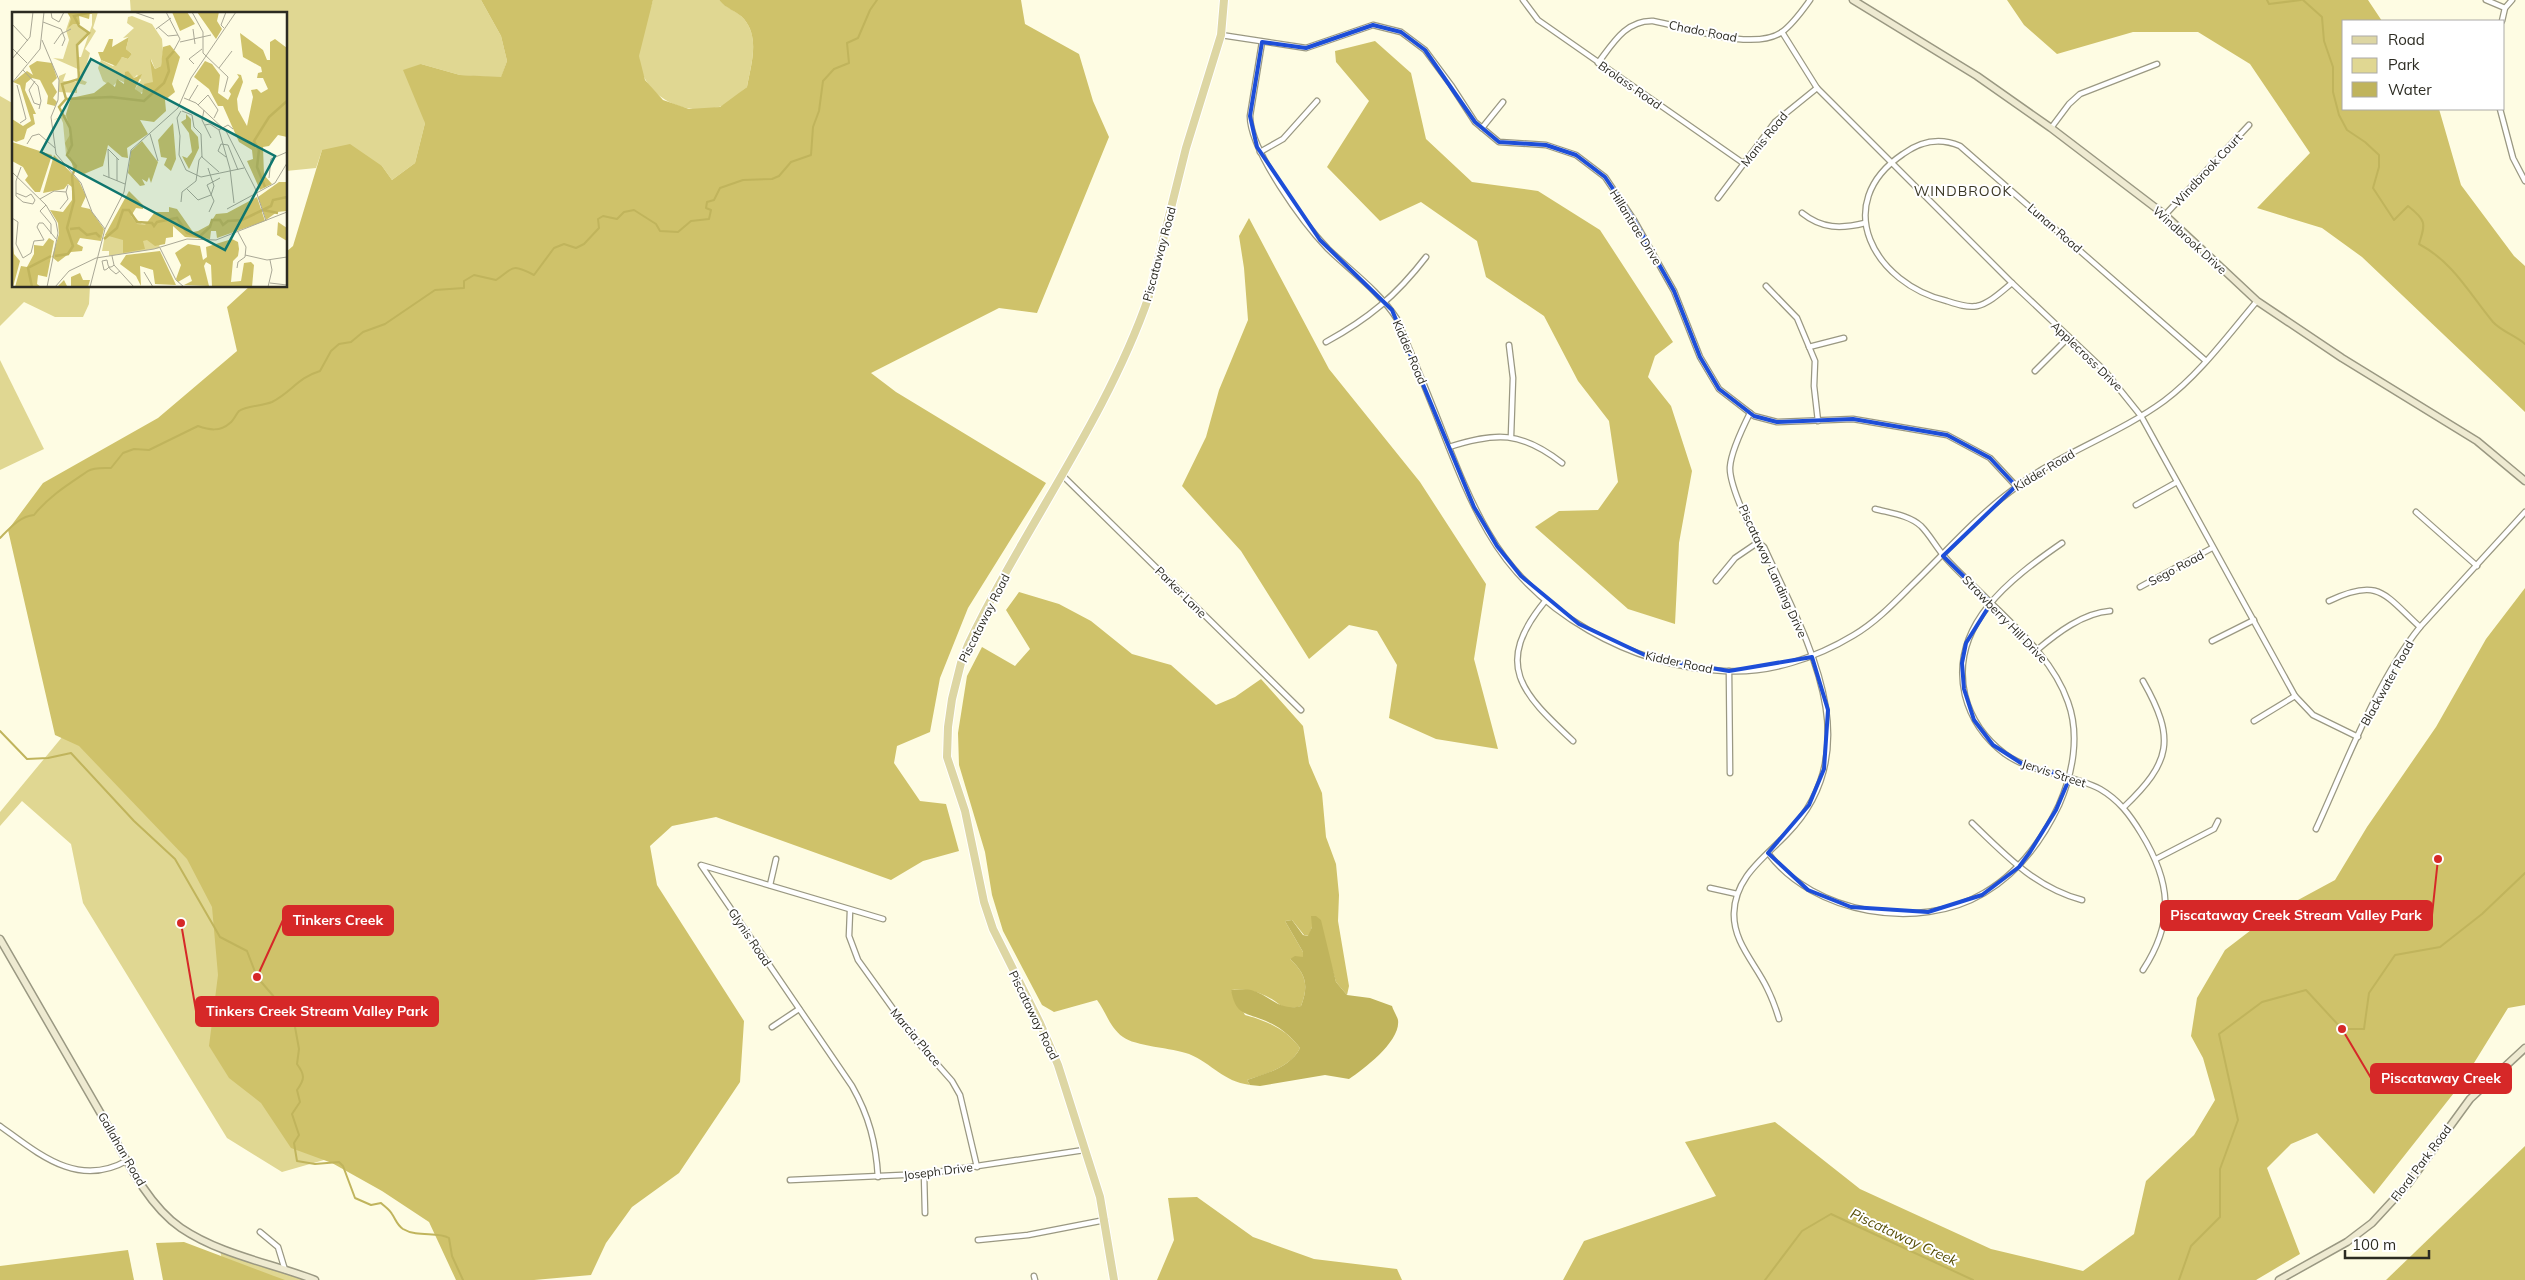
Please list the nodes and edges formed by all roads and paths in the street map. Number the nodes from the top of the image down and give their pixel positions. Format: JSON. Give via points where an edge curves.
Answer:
{"nodes":[{"id":1,"x":1224,"y":0,"type":"edge"},
{"id":2,"x":1523,"y":0,"type":"edge"},
{"id":3,"x":1810,"y":0,"type":"edge"},
{"id":4,"x":1853,"y":0,"type":"edge"},
{"id":5,"x":2486,"y":0,"type":"edge"},
{"id":6,"x":2512,"y":0,"type":"edge"},
{"id":7,"x":2505,"y":8,"type":"junction"},
{"id":8,"x":2502,"y":20,"type":"edge"},
{"id":9,"x":1782,"y":32,"type":"junction"},
{"id":10,"x":1221,"y":35,"type":"junction"},
{"id":11,"x":1262,"y":42,"type":"junction"},
{"id":12,"x":1598,"y":63,"type":"junction"},
{"id":13,"x":2156,"y":64,"type":"dead end"},
{"id":14,"x":1817,"y":88,"type":"junction"},
{"id":15,"x":1317,"y":101,"type":"dead end"},
{"id":16,"x":1503,"y":102,"type":"dead end"},
{"id":17,"x":2500,"y":110,"type":"edge"},
{"id":18,"x":2249,"y":125,"type":"dead end"},
{"id":19,"x":1482,"y":128,"type":"junction"},
{"id":20,"x":2051,"y":128,"type":"junction"},
{"id":21,"x":1260,"y":152,"type":"junction"},
{"id":22,"x":1743,"y":163,"type":"junction"},
{"id":23,"x":1891,"y":163,"type":"junction"},
{"id":24,"x":2524,"y":177,"type":"edge"},
{"id":25,"x":1718,"y":198,"type":"dead end"},
{"id":26,"x":1802,"y":213,"type":"dead end"},
{"id":27,"x":2165,"y":215,"type":"junction"},
{"id":28,"x":1864,"y":222,"type":"junction"},
{"id":29,"x":1426,"y":258,"type":"dead end"},
{"id":30,"x":2012,"y":283,"type":"junction"},
{"id":31,"x":1766,"y":286,"type":"dead end"},
{"id":32,"x":2257,"y":301,"type":"junction"},
{"id":33,"x":1386,"y":303,"type":"junction"},
{"id":34,"x":1844,"y":338,"type":"dead end"},
{"id":35,"x":2068,"y":338,"type":"junction"},
{"id":36,"x":1326,"y":342,"type":"dead end"},
{"id":37,"x":1509,"y":345,"type":"dead end"},
{"id":38,"x":1809,"y":348,"type":"junction"},
{"id":39,"x":2206,"y":361,"type":"junction"},
{"id":40,"x":2035,"y":371,"type":"dead end"},
{"id":41,"x":1750,"y":413,"type":"junction"},
{"id":42,"x":2141,"y":416,"type":"junction"},
{"id":43,"x":1818,"y":421,"type":"junction"},
{"id":44,"x":1511,"y":436,"type":"junction"},
{"id":45,"x":1449,"y":447,"type":"junction"},
{"id":46,"x":1562,"y":463,"type":"dead end"},
{"id":47,"x":1062,"y":475,"type":"junction"},
{"id":48,"x":2525,"y":481,"type":"edge"},
{"id":49,"x":2177,"y":482,"type":"junction"},
{"id":50,"x":2016,"y":486,"type":"junction"},
{"id":51,"x":2136,"y":505,"type":"dead end"},
{"id":52,"x":1875,"y":510,"type":"dead end"},
{"id":53,"x":2416,"y":512,"type":"dead end"},
{"id":54,"x":2525,"y":512,"type":"edge"},
{"id":55,"x":1757,"y":542,"type":"junction"},
{"id":56,"x":2062,"y":543,"type":"dead end"},
{"id":57,"x":2212,"y":548,"type":"junction"},
{"id":58,"x":1943,"y":556,"type":"junction"},
{"id":59,"x":2477,"y":566,"type":"junction"},
{"id":60,"x":1716,"y":581,"type":"dead end"},
{"id":61,"x":2140,"y":587,"type":"dead end"},
{"id":62,"x":1546,"y":600,"type":"junction"},
{"id":63,"x":2329,"y":601,"type":"dead end"},
{"id":64,"x":1991,"y":603,"type":"junction"},
{"id":65,"x":2110,"y":611,"type":"dead end"},
{"id":66,"x":2254,"y":620,"type":"junction"},
{"id":67,"x":2420,"y":627,"type":"junction"},
{"id":68,"x":2212,"y":641,"type":"dead end"},
{"id":69,"x":2037,"y":650,"type":"junction"},
{"id":70,"x":1812,"y":657,"type":"junction"},
{"id":71,"x":1729,"y":671,"type":"junction"},
{"id":72,"x":2143,"y":681,"type":"dead end"},
{"id":73,"x":2295,"y":696,"type":"junction"},
{"id":74,"x":1301,"y":710,"type":"dead end"},
{"id":75,"x":2254,"y":722,"type":"dead end"},
{"id":76,"x":2358,"y":737,"type":"junction"},
{"id":77,"x":1573,"y":741,"type":"dead end"},
{"id":78,"x":1730,"y":773,"type":"dead end"},
{"id":79,"x":2070,"y":777,"type":"junction"},
{"id":80,"x":2124,"y":807,"type":"junction"},
{"id":81,"x":2218,"y":820,"type":"dead end"},
{"id":82,"x":1972,"y":824,"type":"dead end"},
{"id":83,"x":2316,"y":829,"type":"dead end"},
{"id":84,"x":1768,"y":853,"type":"junction"},
{"id":85,"x":776,"y":859,"type":"dead end"},
{"id":86,"x":2156,"y":859,"type":"junction"},
{"id":87,"x":2019,"y":867,"type":"junction"},
{"id":88,"x":770,"y":885,"type":"junction"},
{"id":89,"x":1710,"y":888,"type":"dead end"},
{"id":90,"x":1737,"y":894,"type":"junction"},
{"id":91,"x":2082,"y":900,"type":"dead end"},
{"id":92,"x":850,"y":911,"type":"junction"},
{"id":93,"x":883,"y":920,"type":"dead end"},
{"id":94,"x":0,"y":939,"type":"edge"},
{"id":95,"x":2143,"y":970,"type":"dead end"},
{"id":96,"x":799,"y":1009,"type":"junction"},
{"id":97,"x":1779,"y":1019,"type":"dead end"},
{"id":98,"x":772,"y":1027,"type":"dead end"},
{"id":99,"x":2525,"y":1048,"type":"edge"},
{"id":100,"x":0,"y":1126,"type":"edge"},
{"id":101,"x":1084,"y":1150,"type":"junction"},
{"id":102,"x":128,"y":1160,"type":"junction"},
{"id":103,"x":977,"y":1167,"type":"junction"},
{"id":104,"x":924,"y":1174,"type":"junction"},
{"id":105,"x":878,"y":1177,"type":"junction"},
{"id":106,"x":790,"y":1180,"type":"dead end"},
{"id":107,"x":925,"y":1213,"type":"dead end"},
{"id":108,"x":1105,"y":1220,"type":"junction"},
{"id":109,"x":260,"y":1232,"type":"dead end"},
{"id":110,"x":978,"y":1240,"type":"dead end"},
{"id":111,"x":285,"y":1270,"type":"junction"},
{"id":112,"x":315,"y":1280,"type":"edge"},
{"id":113,"x":1114,"y":1280,"type":"edge"},
{"id":114,"x":2279,"y":1280,"type":"edge"}],
"edges":[{"from":1,"to":10,"type":"main road","name":"Piscataway Road"},
{"from":2,"to":12,"type":"street","name":"Brolass Road","via":[[1538,20]]},
{"from":3,"to":9,"type":"street"},
{"from":4,"to":20,"type":"street","name":"Windbrook Drive","via":[[1977,76]]},
{"from":5,"to":7,"type":"street"},
{"from":6,"to":7,"type":"street"},
{"from":7,"to":8,"type":"street"},
{"from":9,"to":12,"type":"street","name":"Chado Road","via":[[1767,38],[1730,38],[1642,21],[1617,38]]},
{"from":9,"to":14,"type":"street","name":"Applecross Drive"},
{"from":10,"to":11,"type":"street","name":"Hillantrae Drive"},
{"from":10,"to":47,"type":"main road","name":"Piscataway Road","via":[[1186,148],[1141,319],[1102,403]]},
{"from":11,"to":19,"type":"street","name":"Hillantrae Drive","via":[[1306,48],[1373,25],[1401,32],[1425,50]]},
{"from":11,"to":21,"type":"street","name":"Kidder Road","via":[[1250,116]]},
{"from":12,"to":22,"type":"street","name":"Brolass Road"},
{"from":13,"to":20,"type":"street","via":[[2080,94]]},
{"from":14,"to":22,"type":"street","name":"Manis Road","via":[[1781,115]]},
{"from":14,"to":23,"type":"street","name":"Applecross Drive"},
{"from":15,"to":21,"type":"street","via":[[1283,139]]},
{"from":16,"to":19,"type":"street"},
{"from":17,"to":24,"type":"street","via":[[2513,158]]},
{"from":18,"to":27,"type":"street","name":"Windbrook Court"},
{"from":19,"to":41,"type":"street","name":"Hillantrae Drive","via":[[1499,142],[1546,145],[1576,155],[1605,177],[1634,220],[1674,291],[1700,357],[1719,389]]},
{"from":20,"to":27,"type":"street","name":"Windbrook Drive"},
{"from":21,"to":33,"type":"street","name":"Kidder Road","via":[[1289,199],[1320,240]]},
{"from":22,"to":25,"type":"street","name":"Manis Road"},
{"from":23,"to":28,"type":"street","name":"Lunan Road","via":[[1870,193]]},
{"from":23,"to":30,"type":"street","name":"Applecross Drive"},
{"from":23,"to":39,"type":"street","name":"Lunan Road","via":[[1910,149],[1934,140],[1964,149]]},
{"from":26,"to":28,"type":"street","via":[[1811,220],[1833,227],[1849,227]]},
{"from":27,"to":32,"type":"street","name":"Windbrook Drive"},
{"from":28,"to":30,"type":"street","via":[[1884,264],[1932,298],[1977,306]]},
{"from":29,"to":33,"type":"street"},
{"from":30,"to":35,"type":"street","name":"Applecross Drive"},
{"from":31,"to":38,"type":"street","via":[[1797,318]]},
{"from":32,"to":39,"type":"street","name":"Kidder Road"},
{"from":32,"to":48,"type":"street","name":"Windbrook Drive","via":[[2334,353],[2477,441]]},
{"from":33,"to":36,"type":"street"},
{"from":33,"to":45,"type":"street","name":"Kidder Road","via":[[1397,319]]},
{"from":34,"to":38,"type":"street"},
{"from":35,"to":40,"type":"street"},
{"from":35,"to":42,"type":"street","name":"Applecross Drive","via":[[2110,377]]},
{"from":37,"to":44,"type":"street","via":[[1513,378]]},
{"from":38,"to":43,"type":"street","via":[[1815,360]]},
{"from":39,"to":42,"type":"street","name":"Kidder Road","via":[[2165,400]]},
{"from":41,"to":43,"type":"street","name":"Hillantrae Drive","via":[[1777,422]]},
{"from":41,"to":55,"type":"street","name":"Piscataway Landing Drive","via":[[1730,468],[1742,510]]},
{"from":42,"to":49,"type":"street","name":"Applecross Drive"},
{"from":42,"to":50,"type":"street","name":"Kidder Road"},
{"from":43,"to":50,"type":"street","name":"Hillantrae Drive","via":[[1853,419],[1947,435],[1990,458]]},
{"from":44,"to":45,"type":"street","via":[[1478,438]]},
{"from":44,"to":46,"type":"street","via":[[1542,448]]},
{"from":45,"to":62,"type":"street","name":"Kidder Road","via":[[1488,532],[1521,576]]},
{"from":47,"to":74,"type":"street","name":"Parker Lane"},
{"from":47,"to":101,"type":"main road","name":"Piscataway Road","via":[[968,645],[955,685],[946,748],[951,775],[967,821],[990,923],[1049,1044]]},
{"from":49,"to":51,"type":"street"},
{"from":49,"to":57,"type":"street","name":"Applecross Drive"},
{"from":50,"to":58,"type":"street","name":"Kidder Road"},
{"from":52,"to":58,"type":"street","name":"Strawberry Hill Drive","via":[[1902,516],[1921,526]]},
{"from":53,"to":59,"type":"street"},
{"from":54,"to":59,"type":"street","name":"Blackwater Road"},
{"from":55,"to":60,"type":"street","via":[[1735,558]]},
{"from":55,"to":70,"type":"street","name":"Piscataway Landing Drive","via":[[1764,547]]},
{"from":56,"to":64,"type":"street","name":"Jervis Street"},
{"from":57,"to":61,"type":"street","name":"Sego Road"},
{"from":57,"to":66,"type":"street","name":"Applecross Drive"},
{"from":58,"to":64,"type":"street","name":"Strawberry Hill Drive"},
{"from":58,"to":70,"type":"street","name":"Kidder Road","via":[[1872,623]]},
{"from":59,"to":67,"type":"street","name":"Blackwater Road"},
{"from":62,"to":71,"type":"street","name":"Kidder Road","via":[[1591,632],[1639,654],[1675,664]]},
{"from":62,"to":77,"type":"street","via":[[1524,632],[1519,670],[1532,700]]},
{"from":63,"to":67,"type":"street","via":[[2360,589],[2374,589]]},
{"from":64,"to":69,"type":"street","name":"Strawberry Hill Drive"},
{"from":64,"to":79,"type":"street","name":"Jervis Street","via":[[1974,625],[1962,663],[1970,711],[1985,736],[2006,754],[2024,764]]},
{"from":65,"to":69,"type":"street","via":[[2096,613],[2078,622]]},
{"from":66,"to":68,"type":"street"},
{"from":66,"to":73,"type":"street","name":"Applecross Drive"},
{"from":67,"to":76,"type":"street","name":"Blackwater Road","via":[[2397,660]]},
{"from":69,"to":79,"type":"street","name":"Strawberry Hill Drive","via":[[2058,679],[2070,709],[2074,742]]},
{"from":70,"to":71,"type":"street","name":"Kidder Road","via":[[1768,667]]},
{"from":70,"to":84,"type":"street","name":"Piscataway Landing Drive","via":[[1828,710],[1824,769],[1808,806]]},
{"from":71,"to":78,"type":"street"},
{"from":72,"to":80,"type":"street","via":[[2163,724],[2164,748],[2153,776]]},
{"from":73,"to":75,"type":"street"},
{"from":73,"to":76,"type":"street","name":"Applecross Drive","via":[[2313,715]]},
{"from":76,"to":83,"type":"street","name":"Blackwater Road"},
{"from":79,"to":80,"type":"street","name":"Jervis Street","via":[[2099,789]]},
{"from":79,"to":87,"type":"street","name":"Strawberry Hill Drive","via":[[2049,823]]},
{"from":80,"to":86,"type":"street","name":"Jervis Street"},
{"from":81,"to":86,"type":"street","via":[[2214,828]]},
{"from":82,"to":87,"type":"street"},
{"from":84,"to":87,"type":"street","name":"Strawberry Hill Drive","via":[[1798,882],[1825,898],[1851,908],[1896,912],[1928,912],[1962,904],[1991,889]]},
{"from":84,"to":90,"type":"street","name":"Piscataway Landing Drive","via":[[1748,873]]},
{"from":85,"to":88,"type":"street"},
{"from":86,"to":95,"type":"street","name":"Jervis Street","via":[[2164,887],[2165,920],[2159,943]]},
{"from":87,"to":91,"type":"street","via":[[2055,891]]},
{"from":88,"to":92,"type":"street","name":"Glynis Road"},
{"from":88,"to":96,"type":"street","name":"Glynis Road","via":[[701,864]]},
{"from":89,"to":90,"type":"street"},
{"from":90,"to":97,"type":"street","name":"Piscataway Landing Drive","via":[[1734,914],[1739,938],[1768,988]]},
{"from":92,"to":93,"type":"street","name":"Glynis Road"},
{"from":92,"to":103,"type":"street","name":"Marcia Place","via":[[849,936],[858,960],[960,1095]]},
{"from":94,"to":102,"type":"street","name":"Gallahan Road"},
{"from":96,"to":98,"type":"street"},
{"from":96,"to":105,"type":"street","name":"Glynis Road","via":[[863,1105],[876,1144]]},
{"from":99,"to":114,"type":"street","name":"Floral Park Road","via":[[2470,1099],[2408,1184],[2372,1223],[2347,1242]]},
{"from":100,"to":102,"type":"street","via":[[40,1154],[78,1170],[99,1171]]},
{"from":101,"to":103,"type":"street","name":"Joseph Drive"},
{"from":101,"to":108,"type":"main road","name":"Piscataway Road"},
{"from":102,"to":111,"type":"street","name":"Gallahan Road","via":[[157,1206],[183,1229],[232,1253]]},
{"from":103,"to":104,"type":"street","name":"Joseph Drive"},
{"from":104,"to":105,"type":"street","name":"Joseph Drive"},
{"from":104,"to":107,"type":"street"},
{"from":105,"to":106,"type":"street","name":"Joseph Drive"},
{"from":108,"to":110,"type":"street","via":[[1028,1235]]},
{"from":108,"to":113,"type":"main road","name":"Piscataway Road"},
{"from":109,"to":111,"type":"street","via":[[278,1247]]},
{"from":111,"to":112,"type":"street","name":"Gallahan Road"}]}
